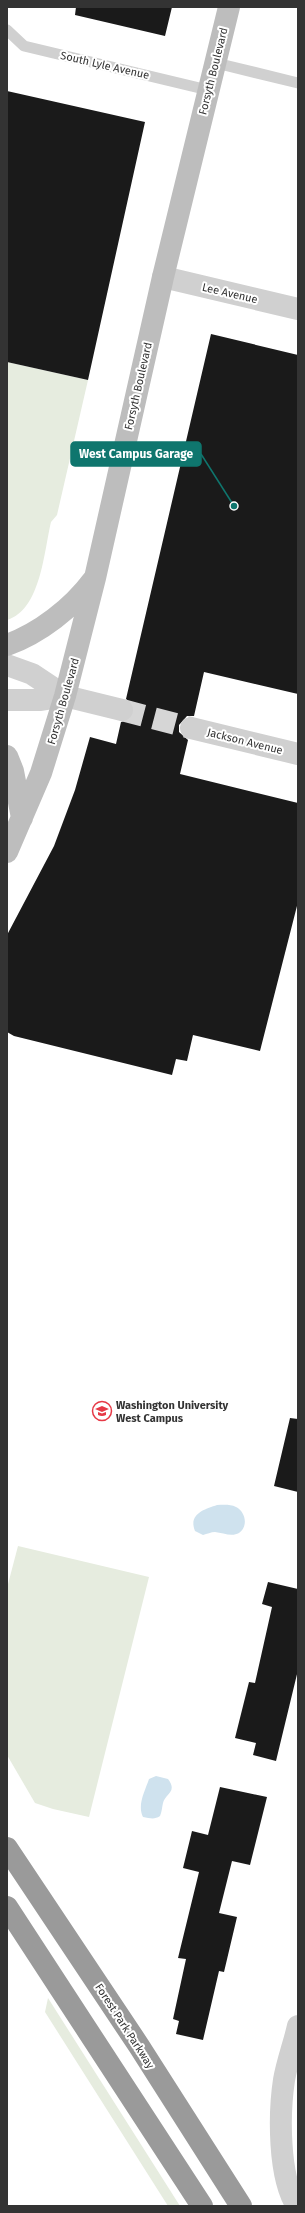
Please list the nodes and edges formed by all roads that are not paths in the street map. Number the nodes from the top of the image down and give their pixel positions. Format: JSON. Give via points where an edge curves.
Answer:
{"nodes":[{"id":1,"x":229,"y":7,"type":"edge"},
{"id":2,"x":7,"y":31,"type":"edge"},
{"id":3,"x":216,"y":63,"type":"junction"},
{"id":4,"x":298,"y":83,"type":"edge"},
{"id":5,"x":208,"y":90,"type":"junction"},
{"id":6,"x":162,"y":277,"type":"junction"},
{"id":7,"x":298,"y":309,"type":"edge"},
{"id":8,"x":95,"y":578,"type":"junction"},
{"id":9,"x":7,"y":645,"type":"edge"},
{"id":10,"x":7,"y":666,"type":"edge"},
{"id":11,"x":65,"y":696,"type":"junction"},
{"id":12,"x":7,"y":700,"type":"edge"},
{"id":13,"x":122,"y":710,"type":"tunnel mouth"},
{"id":14,"x":192,"y":728,"type":"tunnel mouth"},
{"id":15,"x":298,"y":754,"type":"edge"},
{"id":16,"x":7,"y":756,"type":"edge"},
{"id":17,"x":22,"y":818,"type":"junction"},
{"id":18,"x":7,"y":852,"type":"edge"},
{"id":19,"x":7,"y":1848,"type":"edge"},
{"id":20,"x":7,"y":1907,"type":"edge"},
{"id":21,"x":298,"y":2026,"type":"edge"},
{"id":22,"x":202,"y":2206,"type":"edge"},
{"id":23,"x":241,"y":2206,"type":"edge"},
{"id":24,"x":297,"y":2206,"type":"edge"}],
"edges":[{"from":1,"to":3,"type":"main road","name":"Forsyth Boulevard"},
{"from":2,"to":5,"type":"lane","name":"South Lyle Avenue","via":[[24,46]]},
{"from":3,"to":4,"type":"lane"},
{"from":3,"to":5,"type":"main road","name":"Forsyth Boulevard"},
{"from":5,"to":6,"type":"main road","name":"Forsyth Boulevard"},
{"from":6,"to":7,"type":"street","name":"Lee Avenue"},
{"from":6,"to":8,"type":"main road","name":"Forsyth Boulevard"},
{"from":8,"to":9,"type":"main road","via":[[82,594],[45,625]]},
{"from":8,"to":11,"type":"main road","name":"Forsyth Boulevard"},
{"from":10,"to":11,"type":"street","via":[[32,674]]},
{"from":11,"to":12,"type":"street","via":[[42,700]]},
{"from":11,"to":13,"type":"street"},
{"from":11,"to":17,"type":"main road","name":"Forsyth Boulevard","via":[[41,773]]},
{"from":14,"to":15,"type":"street","name":"Jackson Avenue"},
{"from":16,"to":17,"type":"main road","via":[[13,771]]},
{"from":17,"to":18,"type":"main road","name":"Forsyth Boulevard"},
{"from":19,"to":23,"type":"highway","name":"Forest Park Parkway"},
{"from":20,"to":22,"type":"highway"},
{"from":21,"to":24,"type":"street","via":[[284,2079],[281,2121],[283,2162],[292,2199]]}]}
